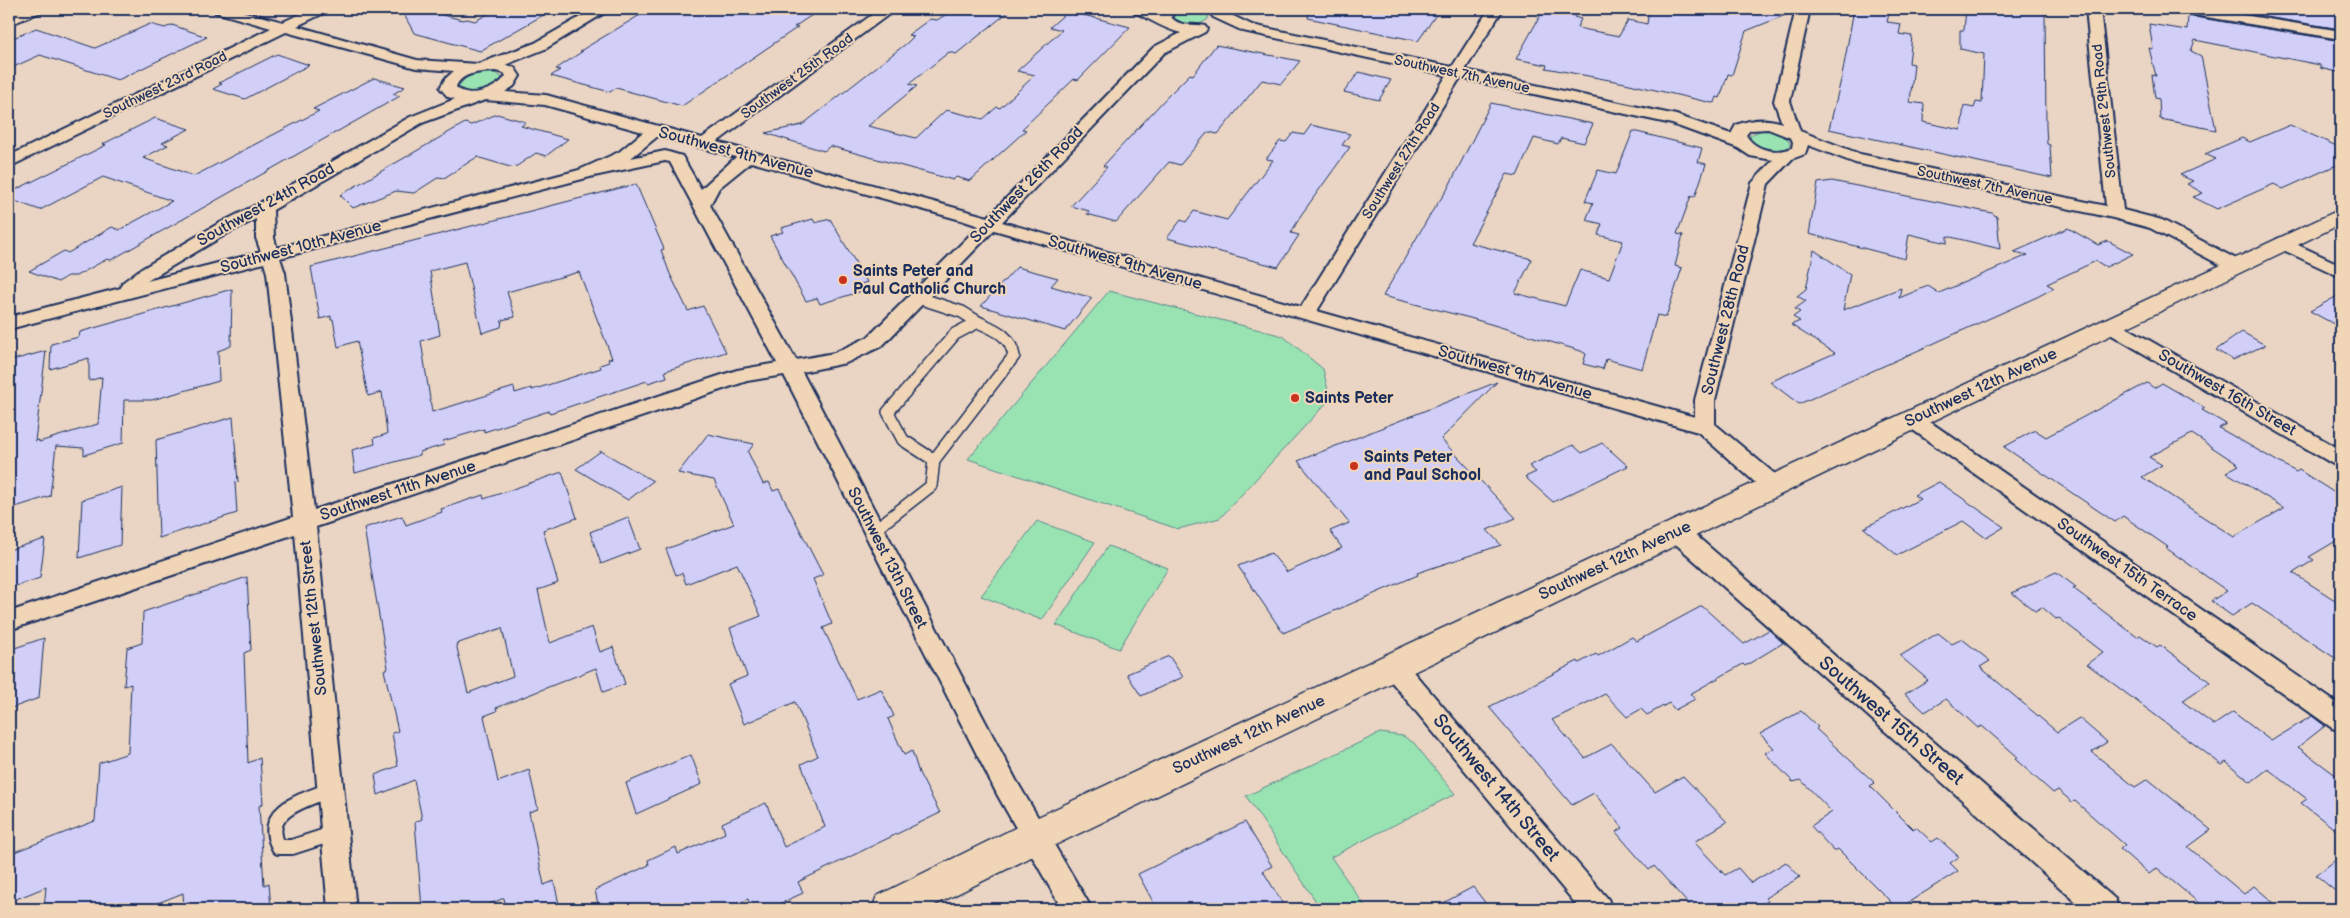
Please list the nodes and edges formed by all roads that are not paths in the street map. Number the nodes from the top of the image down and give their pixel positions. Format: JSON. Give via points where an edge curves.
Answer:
{"nodes":[{"id":1,"x":36,"y":9,"type":"edge"},
{"id":2,"x":220,"y":9,"type":"edge"},
{"id":3,"x":321,"y":9,"type":"edge"},
{"id":4,"x":604,"y":9,"type":"edge"},
{"id":5,"x":889,"y":9,"type":"edge"},
{"id":6,"x":1140,"y":9,"type":"edge"},
{"id":7,"x":1496,"y":9,"type":"edge"},
{"id":8,"x":1803,"y":9,"type":"edge"},
{"id":9,"x":2092,"y":9,"type":"edge"},
{"id":10,"x":2182,"y":9,"type":"edge"},
{"id":11,"x":1215,"y":10,"type":"edge"},
{"id":12,"x":1167,"y":17,"type":"edge"},
{"id":13,"x":9,"y":21,"type":"edge"},
{"id":14,"x":284,"y":27,"type":"junction"},
{"id":15,"x":1202,"y":28,"type":"junction"},
{"id":16,"x":1248,"y":28,"type":"junction"},
{"id":17,"x":2341,"y":35,"type":"edge"},
{"id":18,"x":540,"y":46,"type":"junction"},
{"id":19,"x":1159,"y":50,"type":"junction"},
{"id":20,"x":416,"y":64,"type":"junction"},
{"id":21,"x":481,"y":68,"type":"junction"},
{"id":22,"x":1456,"y":73,"type":"junction"},
{"id":23,"x":512,"y":76,"type":"junction"},
{"id":24,"x":449,"y":86,"type":"junction"},
{"id":25,"x":481,"y":96,"type":"junction"},
{"id":26,"x":546,"y":100,"type":"junction"},
{"id":27,"x":1782,"y":101,"type":"junction"},
{"id":28,"x":416,"y":120,"type":"junction"},
{"id":29,"x":1676,"y":120,"type":"junction"},
{"id":30,"x":1750,"y":125,"type":"junction"},
{"id":31,"x":654,"y":131,"type":"junction"},
{"id":32,"x":1795,"y":134,"type":"junction"},
{"id":33,"x":704,"y":144,"type":"junction"},
{"id":34,"x":1744,"y":145,"type":"junction"},
{"id":35,"x":1790,"y":155,"type":"junction"},
{"id":36,"x":669,"y":156,"type":"joint"},
{"id":37,"x":748,"y":156,"type":"junction"},
{"id":38,"x":1854,"y":158,"type":"junction"},
{"id":39,"x":9,"y":162,"type":"edge"},
{"id":40,"x":594,"y":170,"type":"junction"},
{"id":41,"x":1760,"y":183,"type":"junction"},
{"id":42,"x":702,"y":204,"type":"junction"},
{"id":43,"x":264,"y":208,"type":"junction"},
{"id":44,"x":2115,"y":213,"type":"junction"},
{"id":45,"x":2341,"y":216,"type":"edge"},
{"id":46,"x":990,"y":224,"type":"junction"},
{"id":47,"x":2283,"y":243,"type":"junction"},
{"id":48,"x":271,"y":255,"type":"junction"},
{"id":49,"x":2236,"y":266,"type":"junction"},
{"id":50,"x":2341,"y":272,"type":"edge"},
{"id":51,"x":118,"y":294,"type":"junction"},
{"id":52,"x":919,"y":298,"type":"junction"},
{"id":53,"x":1307,"y":313,"type":"junction"},
{"id":54,"x":978,"y":322,"type":"junction"},
{"id":55,"x":9,"y":323,"type":"edge"},
{"id":56,"x":2112,"y":327,"type":"junction"},
{"id":57,"x":789,"y":366,"type":"junction"},
{"id":58,"x":1913,"y":420,"type":"junction"},
{"id":59,"x":1705,"y":427,"type":"junction"},
{"id":60,"x":2341,"y":459,"type":"edge"},
{"id":61,"x":934,"y":460,"type":"junction"},
{"id":62,"x":1774,"y":486,"type":"junction"},
{"id":63,"x":304,"y":522,"type":"junction"},
{"id":64,"x":872,"y":531,"type":"junction"},
{"id":65,"x":1677,"y":532,"type":"junction"},
{"id":66,"x":9,"y":621,"type":"edge"},
{"id":67,"x":1394,"y":667,"type":"junction"},
{"id":68,"x":2341,"y":720,"type":"edge"},
{"id":69,"x":330,"y":790,"type":"junction"},
{"id":70,"x":335,"y":833,"type":"junction"},
{"id":71,"x":1036,"y":836,"type":"junction"},
{"id":72,"x":342,"y":909,"type":"edge"},
{"id":73,"x":890,"y":909,"type":"edge"},
{"id":74,"x":1078,"y":909,"type":"edge"},
{"id":75,"x":1598,"y":909,"type":"edge"},
{"id":76,"x":2105,"y":909,"type":"edge"}],
"edges":[{"from":1,"to":13,"type":"street"},
{"from":2,"to":14,"type":"street"},
{"from":3,"to":14,"type":"street","name":"Southwest 23rd Road"},
{"from":4,"to":18,"type":"street"},
{"from":5,"to":33,"type":"street","name":"Southwest 25th Road"},
{"from":6,"to":12,"type":"street"},
{"from":7,"to":22,"type":"street","name":"Southwest 27th Road"},
{"from":8,"to":27,"type":"street"},
{"from":9,"to":44,"type":"street","name":"Southwest 29th Road"},
{"from":10,"to":17,"type":"street"},
{"from":11,"to":15,"type":"street","via":[[1217,22]]},
{"from":11,"to":16,"type":"street","name":"Southwest 7th Avenue"},
{"from":12,"to":15,"type":"street","name":"Southwest 7th Avenue","via":[[1176,28]]},
{"from":12,"to":19,"type":"street"},
{"from":14,"to":20,"type":"street"},
{"from":14,"to":39,"type":"street","name":"Southwest 23rd Road"},
{"from":15,"to":16,"type":"street","name":"Southwest 7th Avenue"},
{"from":15,"to":19,"type":"street","name":"Southwest 26th Road"},
{"from":16,"to":22,"type":"street","name":"Southwest 7th Avenue"},
{"from":18,"to":21,"type":"street"},
{"from":18,"to":23,"type":"street"},
{"from":19,"to":46,"type":"street","name":"Southwest 26th Road"},
{"from":20,"to":21,"type":"street"},
{"from":20,"to":24,"type":"street"},
{"from":21,"to":23,"type":"street","name":"Southwest 9th Avenue","via":[[503,68]]},
{"from":21,"to":24,"type":"street","name":"Southwest 24th Road","via":[[459,75]]},
{"from":22,"to":29,"type":"street","name":"Southwest 7th Avenue"},
{"from":22,"to":53,"type":"street","name":"Southwest 27th Road"},
{"from":23,"to":25,"type":"street","name":"Southwest 24th Road","via":[[503,88]]},
{"from":23,"to":26,"type":"street","name":"Southwest 9th Avenue"},
{"from":24,"to":25,"type":"street","name":"Southwest 9th Avenue","via":[[450,92],[461,96]]},
{"from":24,"to":28,"type":"street","name":"Southwest 24th Road"},
{"from":25,"to":26,"type":"street","name":"Southwest 9th Avenue"},
{"from":25,"to":28,"type":"street","name":"Southwest 24th Road"},
{"from":26,"to":31,"type":"street","name":"Southwest 9th Avenue"},
{"from":27,"to":30,"type":"street"},
{"from":27,"to":32,"type":"street"},
{"from":28,"to":43,"type":"street","name":"Southwest 24th Road"},
{"from":29,"to":30,"type":"street","name":"Southwest 7th Avenue"},
{"from":29,"to":34,"type":"street","name":"Southwest 7th Avenue"},
{"from":30,"to":32,"type":"street","name":"Southwest 7th Avenue","via":[[1778,126]]},
{"from":30,"to":34,"type":"street","via":[[1742,128],[1738,135]]},
{"from":31,"to":33,"type":"street","name":"Southwest 9th Avenue"},
{"from":31,"to":40,"type":"street","name":"Southwest 10th Avenue","via":[[625,155]]},
{"from":32,"to":35,"type":"street","via":[[1802,146]]},
{"from":32,"to":38,"type":"street","name":"Southwest 7th Avenue"},
{"from":33,"to":37,"type":"street","name":"Southwest 9th Avenue"},
{"from":34,"to":35,"type":"street","name":"Southwest 7th Avenue","via":[[1765,154]]},
{"from":34,"to":41,"type":"street"},
{"from":35,"to":38,"type":"street","name":"Southwest 7th Avenue"},
{"from":35,"to":41,"type":"street","name":"Southwest 28th Road"},
{"from":36,"to":40,"type":"street","name":"Southwest 10th Avenue"},
{"from":36,"to":42,"type":"street","name":"Southwest 13th Street","via":[[676,159]]},
{"from":37,"to":42,"type":"street","via":[[708,190],[702,197]]},
{"from":37,"to":46,"type":"street","name":"Southwest 9th Avenue"},
{"from":38,"to":44,"type":"street","name":"Southwest 7th Avenue"},
{"from":40,"to":48,"type":"street","name":"Southwest 10th Avenue"},
{"from":41,"to":59,"type":"street","name":"Southwest 28th Road","via":[[1705,400]]},
{"from":42,"to":57,"type":"street","name":"Southwest 13th Street"},
{"from":43,"to":48,"type":"street","name":"Southwest 12th Street","via":[[265,238]]},
{"from":43,"to":51,"type":"street","name":"Southwest 24th Road","via":[[222,229]]},
{"from":44,"to":49,"type":"street","via":[[2156,224]]},
{"from":45,"to":47,"type":"main road","name":"Southwest 12th Avenue"},
{"from":46,"to":52,"type":"street","name":"Southwest 26th Road"},
{"from":46,"to":53,"type":"street","name":"Southwest 9th Avenue"},
{"from":47,"to":49,"type":"main road","name":"Southwest 12th Avenue"},
{"from":47,"to":50,"type":"street"},
{"from":48,"to":51,"type":"street","name":"Southwest 10th Avenue"},
{"from":48,"to":63,"type":"street","name":"Southwest 12th Street","via":[[276,273]]},
{"from":49,"to":56,"type":"main road","name":"Southwest 12th Avenue"},
{"from":51,"to":55,"type":"street","name":"Southwest 10th Avenue"},
{"from":52,"to":54,"type":"lane","via":[[962,312]]},
{"from":52,"to":57,"type":"street","name":"Southwest 26th Road","via":[[879,338],[864,348],[828,361]]},
{"from":53,"to":59,"type":"street","name":"Southwest 9th Avenue"},
{"from":54,"to":61,"type":"lane","via":[[1001,332],[1013,344],[1014,356]]},
{"from":54,"to":61,"type":"lane","via":[[955,334],[888,412],[903,440]]},
{"from":56,"to":58,"type":"main road","name":"Southwest 12th Avenue"},
{"from":56,"to":60,"type":"street","name":"Southwest 16th Street"},
{"from":57,"to":63,"type":"street","name":"Southwest 11th Avenue","via":[[744,375]]},
{"from":57,"to":64,"type":"street","name":"Southwest 13th Street"},
{"from":58,"to":62,"type":"main road","name":"Southwest 12th Avenue"},
{"from":58,"to":68,"type":"street","name":"Southwest 15th Terrace"},
{"from":59,"to":62,"type":"street"},
{"from":61,"to":64,"type":"lane","via":[[931,486]]},
{"from":62,"to":65,"type":"main road","name":"Southwest 12th Avenue"},
{"from":63,"to":66,"type":"street","name":"Southwest 11th Avenue"},
{"from":63,"to":69,"type":"street","name":"Southwest 12th Street"},
{"from":64,"to":71,"type":"street","name":"Southwest 13th Street","via":[[1007,788]]},
{"from":65,"to":67,"type":"main road","name":"Southwest 12th Avenue"},
{"from":65,"to":76,"type":"street","name":"Southwest 15th Street"},
{"from":67,"to":71,"type":"main road","name":"Southwest 12th Avenue"},
{"from":67,"to":75,"type":"street","name":"Southwest 14th Street"},
{"from":69,"to":70,"type":"street","name":"Southwest 12th Street"},
{"from":69,"to":70,"type":"lane","via":[[278,816],[273,827],[273,840],[279,847],[292,847]]},
{"from":70,"to":72,"type":"street","name":"Southwest 12th Street"},
{"from":71,"to":73,"type":"main road","name":"Southwest 12th Avenue"},
{"from":71,"to":74,"type":"street","name":"Southwest 13th Street"}]}
